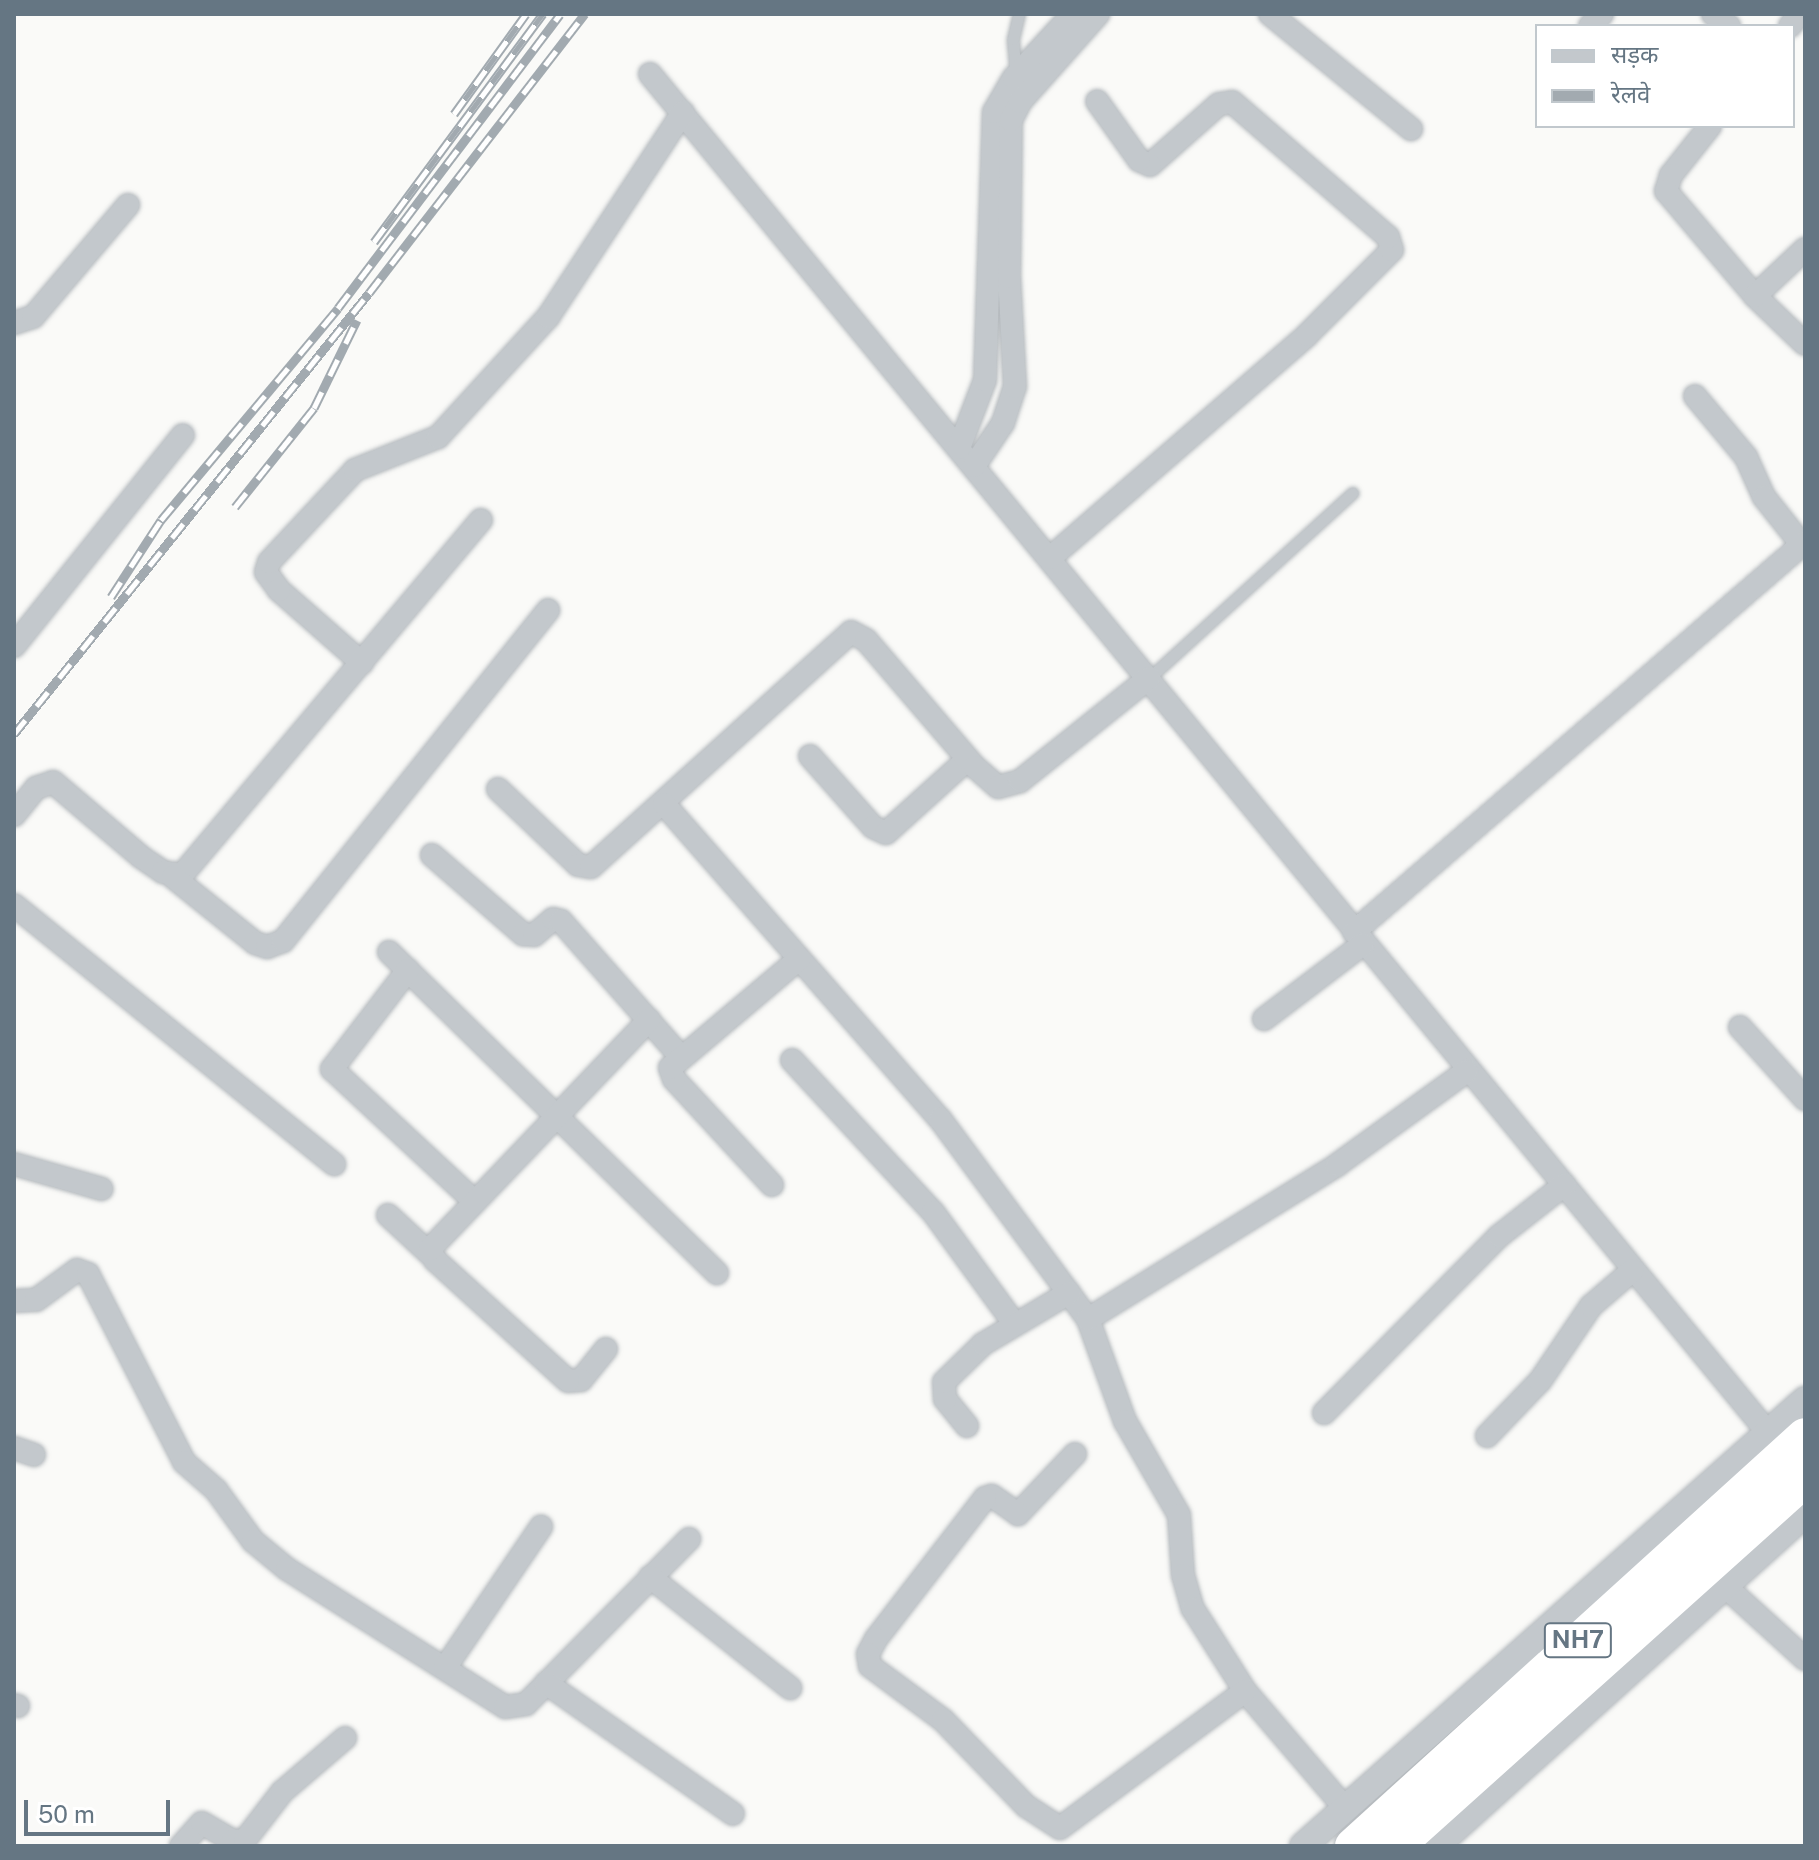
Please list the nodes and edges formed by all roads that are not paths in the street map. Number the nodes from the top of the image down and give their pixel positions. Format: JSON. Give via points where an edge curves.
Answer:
{"nodes":[{"id":1,"x":1019,"y":14,"type":"edge"},
{"id":2,"x":1073,"y":14,"type":"edge"},
{"id":3,"x":1098,"y":14,"type":"edge"},
{"id":4,"x":1270,"y":14,"type":"edge"},
{"id":5,"x":650,"y":74,"type":"dead end"},
{"id":6,"x":1016,"y":77,"type":"junction"},
{"id":7,"x":1097,"y":101,"type":"dead end"},
{"id":8,"x":1005,"y":109,"type":"junction"},
{"id":9,"x":683,"y":112,"type":"junction"},
{"id":10,"x":1708,"y":128,"type":"edge"},
{"id":11,"x":1411,"y":129,"type":"dead end"},
{"id":12,"x":128,"y":205,"type":"dead end"},
{"id":13,"x":1805,"y":249,"type":"edge"},
{"id":14,"x":1755,"y":296,"type":"junction"},
{"id":15,"x":14,"y":323,"type":"edge"},
{"id":16,"x":1805,"y":344,"type":"edge"},
{"id":17,"x":1695,"y":396,"type":"dead end"},
{"id":18,"x":183,"y":435,"type":"dead end"},
{"id":19,"x":959,"y":448,"type":"junction"},
{"id":20,"x":974,"y":466,"type":"junction"},
{"id":21,"x":1352,"y":493,"type":"dead end"},
{"id":22,"x":481,"y":520,"type":"dead end"},
{"id":23,"x":1804,"y":543,"type":"edge"},
{"id":24,"x":1050,"y":558,"type":"junction"},
{"id":25,"x":548,"y":610,"type":"dead end"},
{"id":26,"x":14,"y":646,"type":"edge"},
{"id":27,"x":362,"y":663,"type":"junction"},
{"id":28,"x":1149,"y":678,"type":"junction"},
{"id":29,"x":810,"y":756,"type":"dead end"},
{"id":30,"x":968,"y":759,"type":"junction"},
{"id":31,"x":498,"y":789,"type":"dead end"},
{"id":32,"x":664,"y":804,"type":"junction"},
{"id":33,"x":14,"y":815,"type":"edge"},
{"id":34,"x":432,"y":855,"type":"dead end"},
{"id":35,"x":173,"y":877,"type":"junction"},
{"id":36,"x":14,"y":905,"type":"edge"},
{"id":37,"x":1358,"y":938,"type":"junction"},
{"id":38,"x":389,"y":952,"type":"dead end"},
{"id":39,"x":799,"y":959,"type":"junction"},
{"id":40,"x":408,"y":970,"type":"junction"},
{"id":41,"x":1264,"y":1019,"type":"dead end"},
{"id":42,"x":649,"y":1020,"type":"junction"},
{"id":43,"x":1740,"y":1027,"type":"dead end"},
{"id":44,"x":680,"y":1056,"type":"junction"},
{"id":45,"x":792,"y":1060,"type":"dead end"},
{"id":46,"x":1467,"y":1071,"type":"junction"},
{"id":47,"x":1805,"y":1099,"type":"edge"},
{"id":48,"x":557,"y":1111,"type":"junction"},
{"id":49,"x":14,"y":1164,"type":"edge"},
{"id":50,"x":334,"y":1164,"type":"dead end"},
{"id":51,"x":772,"y":1185,"type":"dead end"},
{"id":52,"x":1564,"y":1185,"type":"junction"},
{"id":53,"x":102,"y":1189,"type":"dead end"},
{"id":54,"x":474,"y":1201,"type":"junction"},
{"id":55,"x":388,"y":1215,"type":"dead end"},
{"id":56,"x":430,"y":1254,"type":"junction"},
{"id":57,"x":1633,"y":1270,"type":"junction"},
{"id":58,"x":717,"y":1273,"type":"dead end"},
{"id":59,"x":1069,"y":1293,"type":"junction"},
{"id":60,"x":14,"y":1301,"type":"edge"},
{"id":61,"x":1088,"y":1319,"type":"junction"},
{"id":62,"x":1014,"y":1323,"type":"junction"},
{"id":63,"x":606,"y":1349,"type":"dead end"},
{"id":64,"x":1805,"y":1400,"type":"edge"},
{"id":65,"x":1324,"y":1413,"type":"dead end"},
{"id":66,"x":967,"y":1426,"type":"dead end"},
{"id":67,"x":1769,"y":1434,"type":"junction"},
{"id":68,"x":1487,"y":1436,"type":"dead end"},
{"id":69,"x":1805,"y":1436,"type":"edge"},
{"id":70,"x":1075,"y":1454,"type":"dead end"},
{"id":71,"x":1805,"y":1479,"type":"edge"},
{"id":72,"x":1805,"y":1514,"type":"edge"},
{"id":73,"x":541,"y":1527,"type":"dead end"},
{"id":74,"x":689,"y":1539,"type":"dead end"},
{"id":75,"x":650,"y":1577,"type":"junction"},
{"id":76,"x":1726,"y":1587,"type":"junction"},
{"id":77,"x":1805,"y":1659,"type":"edge"},
{"id":78,"x":445,"y":1668,"type":"junction"},
{"id":79,"x":546,"y":1683,"type":"junction"},
{"id":80,"x":790,"y":1688,"type":"dead end"},
{"id":81,"x":1245,"y":1691,"type":"junction"},
{"id":82,"x":345,"y":1738,"type":"dead end"},
{"id":83,"x":1345,"y":1808,"type":"junction"},
{"id":84,"x":733,"y":1814,"type":"dead end"},
{"id":85,"x":181,"y":1846,"type":"edge"},
{"id":86,"x":1303,"y":1846,"type":"edge"},
{"id":87,"x":1353,"y":1846,"type":"edge"},
{"id":88,"x":1396,"y":1846,"type":"edge"},
{"id":89,"x":1436,"y":1846,"type":"edge"}],
"edges":[{"from":1,"to":6,"type":"lane","via":[[1013,39]]},
{"from":2,"to":6,"type":"street"},
{"from":3,"to":8,"type":"street"},
{"from":4,"to":11,"type":"street"},
{"from":5,"to":9,"type":"street"},
{"from":6,"to":8,"type":"street"},
{"from":7,"to":24,"type":"street","via":[[1139,160],[1150,165],[1219,104],[1232,102],[1388,237],[1392,250],[1307,335]]},
{"from":8,"to":19,"type":"street","via":[[985,380]]},
{"from":8,"to":20,"type":"street","via":[[1015,387],[1003,423]]},
{"from":9,"to":19,"type":"street"},
{"from":9,"to":27,"type":"street","via":[[548,317],[438,437],[355,470],[269,562],[266,572],[279,590]]},
{"from":10,"to":14,"type":"street","via":[[1671,175],[1666,191]]},
{"from":12,"to":15,"type":"street","via":[[33,317]]},
{"from":13,"to":14,"type":"street"},
{"from":14,"to":16,"type":"street"},
{"from":17,"to":23,"type":"street","via":[[1746,457],[1764,497]]},
{"from":18,"to":26,"type":"street"},
{"from":19,"to":20,"type":"street"},
{"from":20,"to":24,"type":"street"},
{"from":21,"to":28,"type":"lane"},
{"from":22,"to":27,"type":"street"},
{"from":23,"to":37,"type":"street"},
{"from":24,"to":28,"type":"street"},
{"from":25,"to":35,"type":"street","via":[[283,941],[267,947],[255,943]]},
{"from":27,"to":35,"type":"street","via":[[190,869]]},
{"from":28,"to":30,"type":"street","via":[[1009,788],[991,783]]},
{"from":28,"to":37,"type":"street"},
{"from":29,"to":30,"type":"street","via":[[873,827],[886,833]]},
{"from":30,"to":32,"type":"street","via":[[866,640],[851,632]]},
{"from":31,"to":32,"type":"street","via":[[585,868],[599,863]]},
{"from":32,"to":39,"type":"street"},
{"from":33,"to":35,"type":"street","via":[[36,788],[53,782],[141,857]]},
{"from":34,"to":42,"type":"street","via":[[523,934],[534,935],[553,919],[561,921]]},
{"from":36,"to":50,"type":"street"},
{"from":37,"to":41,"type":"street"},
{"from":37,"to":46,"type":"street"},
{"from":38,"to":40,"type":"street"},
{"from":39,"to":44,"type":"street"},
{"from":39,"to":59,"type":"street","via":[[940,1119]]},
{"from":40,"to":48,"type":"street"},
{"from":40,"to":54,"type":"street","via":[[332,1069]]},
{"from":42,"to":44,"type":"street"},
{"from":42,"to":48,"type":"street"},
{"from":43,"to":47,"type":"street"},
{"from":44,"to":51,"type":"street","via":[[670,1068],[674,1079]]},
{"from":45,"to":62,"type":"street","via":[[933,1212]]},
{"from":46,"to":52,"type":"street"},
{"from":46,"to":61,"type":"street","via":[[1337,1165]]},
{"from":48,"to":54,"type":"street"},
{"from":48,"to":58,"type":"street"},
{"from":49,"to":53,"type":"street"},
{"from":52,"to":57,"type":"street"},
{"from":52,"to":65,"type":"street","via":[[1499,1236]]},
{"from":54,"to":56,"type":"street","via":[[433,1244]]},
{"from":55,"to":56,"type":"street"},
{"from":56,"to":63,"type":"street","via":[[568,1381],[581,1380]]},
{"from":57,"to":67,"type":"street"},
{"from":57,"to":68,"type":"street","via":[[1591,1306],[1540,1381]]},
{"from":59,"to":61,"type":"street"},
{"from":59,"to":62,"type":"street"},
{"from":60,"to":78,"type":"street","via":[[36,1300],[77,1270],[88,1274],[184,1462],[216,1490],[253,1541],[287,1569]]},
{"from":61,"to":81,"type":"street","via":[[1125,1421],[1179,1515],[1183,1575],[1193,1609]]},
{"from":62,"to":66,"type":"street","via":[[944,1382],[945,1399]]},
{"from":64,"to":67,"type":"street"},
{"from":67,"to":83,"type":"street"},
{"from":69,"to":87,"type":"highway","number":"NH7"},
{"from":70,"to":81,"type":"street","via":[[1018,1514],[992,1496],[985,1498],[876,1639],[868,1654],[870,1666],[949,1724],[1026,1806],[1060,1828]]},
{"from":71,"to":88,"type":"highway","number":"NH7"},
{"from":72,"to":76,"type":"street"},
{"from":73,"to":78,"type":"street"},
{"from":74,"to":75,"type":"street"},
{"from":75,"to":79,"type":"street"},
{"from":75,"to":80,"type":"street"},
{"from":76,"to":77,"type":"street"},
{"from":76,"to":89,"type":"street"},
{"from":78,"to":79,"type":"street","via":[[511,1709],[526,1704]]},
{"from":79,"to":84,"type":"street"},
{"from":81,"to":83,"type":"street"},
{"from":82,"to":85,"type":"street","via":[[282,1792],[245,1840],[233,1841],[202,1823]]},
{"from":83,"to":86,"type":"street"}]}
